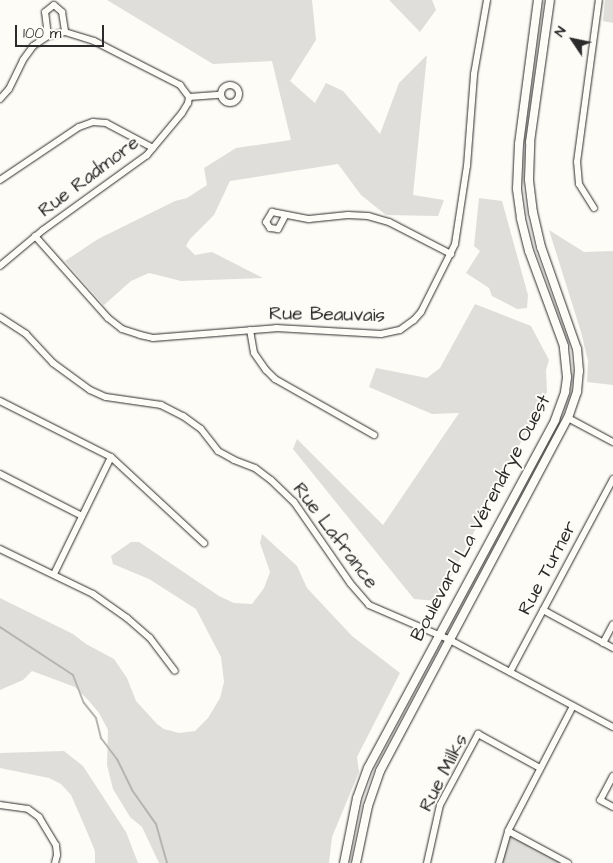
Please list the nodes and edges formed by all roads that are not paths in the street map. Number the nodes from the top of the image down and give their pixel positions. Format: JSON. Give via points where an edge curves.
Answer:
{"nodes":[{"id":1,"x":487,"y":0,"type":"edge"},
{"id":2,"x":538,"y":0,"type":"edge"},
{"id":3,"x":550,"y":0,"type":"edge"},
{"id":4,"x":599,"y":0,"type":"edge"},
{"id":5,"x":65,"y":32,"type":"junction"},
{"id":6,"x":48,"y":36,"type":"junction"},
{"id":7,"x":220,"y":95,"type":"dead end"},
{"id":8,"x":1,"y":96,"type":"edge"},
{"id":9,"x":189,"y":97,"type":"junction"},
{"id":10,"x":153,"y":148,"type":"junction"},
{"id":11,"x":0,"y":180,"type":"edge"},
{"id":12,"x":594,"y":208,"type":"dead end"},
{"id":13,"x":286,"y":216,"type":"dead end"},
{"id":14,"x":36,"y":236,"type":"junction"},
{"id":15,"x":451,"y":254,"type":"junction"},
{"id":16,"x":0,"y":266,"type":"edge"},
{"id":17,"x":0,"y":318,"type":"edge"},
{"id":18,"x":250,"y":330,"type":"junction"},
{"id":19,"x":0,"y":401,"type":"edge"},
{"id":20,"x":568,"y":418,"type":"junction"},
{"id":21,"x":374,"y":435,"type":"dead end"},
{"id":22,"x":613,"y":442,"type":"edge"},
{"id":23,"x":111,"y":457,"type":"junction"},
{"id":24,"x":0,"y":474,"type":"edge"},
{"id":25,"x":613,"y":479,"type":"edge"},
{"id":26,"x":82,"y":516,"type":"junction"},
{"id":27,"x":204,"y":544,"type":"dead end"},
{"id":28,"x":0,"y":549,"type":"edge"},
{"id":29,"x":54,"y":574,"type":"junction"},
{"id":30,"x":543,"y":610,"type":"junction"},
{"id":31,"x":613,"y":624,"type":"edge"},
{"id":32,"x":439,"y":635,"type":"junction"},
{"id":33,"x":448,"y":639,"type":"junction"},
{"id":34,"x":603,"y":643,"type":"junction"},
{"id":35,"x":613,"y":648,"type":"edge"},
{"id":36,"x":174,"y":671,"type":"dead end"},
{"id":37,"x":510,"y":672,"type":"junction"},
{"id":38,"x":573,"y":706,"type":"junction"},
{"id":39,"x":613,"y":727,"type":"edge"},
{"id":40,"x":540,"y":768,"type":"junction"},
{"id":41,"x":613,"y":776,"type":"edge"},
{"id":42,"x":0,"y":805,"type":"edge"},
{"id":43,"x":613,"y":807,"type":"edge"},
{"id":44,"x":508,"y":831,"type":"junction"},
{"id":45,"x":55,"y":863,"type":"edge"},
{"id":46,"x":344,"y":863,"type":"edge"},
{"id":47,"x":356,"y":863,"type":"edge"},
{"id":48,"x":427,"y":863,"type":"edge"},
{"id":49,"x":499,"y":863,"type":"edge"},
{"id":50,"x":568,"y":863,"type":"edge"}],
"edges":[{"from":1,"to":15,"type":"street","name":"Rue Beauvais","via":[[472,88],[462,204]]},
{"from":2,"to":32,"type":"main road","name":"Boulevard La Vérendrye Ouest","via":[[518,144],[517,188],[520,218],[529,251],[564,346],[565,392],[554,420]]},
{"from":3,"to":20,"type":"main road","name":"Boulevard La Vérendrye Ouest","via":[[530,142],[529,179],[532,213],[541,247],[577,349],[579,382]]},
{"from":4,"to":12,"type":"street","via":[[577,162],[579,184]]},
{"from":5,"to":6,"type":"street"},
{"from":5,"to":6,"type":"street","via":[[62,12],[54,5],[45,12]]},
{"from":5,"to":9,"type":"street","via":[[94,41],[180,85]]},
{"from":6,"to":8,"type":"street","via":[[28,52]]},
{"from":7,"to":9,"type":"street"},
{"from":9,"to":10,"type":"street","name":"Rue Radmore","via":[[186,108]]},
{"from":10,"to":11,"type":"street","via":[[114,127],[93,122],[80,127]]},
{"from":10,"to":14,"type":"street","name":"Rue Radmore"},
{"from":13,"to":15,"type":"street","via":[[320,219],[359,214],[378,218]]},
{"from":14,"to":16,"type":"street","name":"Rue Radmore"},
{"from":14,"to":18,"type":"street","name":"Rue Beauvais","via":[[101,311],[122,329],[153,338]]},
{"from":15,"to":18,"type":"street","name":"Rue Beauvais","via":[[421,312],[400,330],[381,334],[276,328]]},
{"from":17,"to":32,"type":"street","name":"Rue Lafrance","via":[[26,334],[53,363],[90,390],[106,397],[161,405],[195,424],[218,451],[254,468],[294,502],[369,605]]},
{"from":18,"to":21,"type":"street","via":[[254,353],[275,379]]},
{"from":19,"to":23,"type":"street"},
{"from":20,"to":22,"type":"street"},
{"from":20,"to":33,"type":"main road","name":"Boulevard La Vérendrye Ouest"},
{"from":23,"to":26,"type":"street"},
{"from":23,"to":27,"type":"street"},
{"from":24,"to":26,"type":"street"},
{"from":25,"to":30,"type":"street","name":"Rue Turner"},
{"from":26,"to":29,"type":"street"},
{"from":28,"to":29,"type":"street"},
{"from":29,"to":36,"type":"street","via":[[93,594],[128,618],[150,638]]},
{"from":30,"to":34,"type":"street"},
{"from":30,"to":37,"type":"street","name":"Rue Turner"},
{"from":31,"to":34,"type":"street"},
{"from":32,"to":33,"type":"street","name":"Rue Lafrance"},
{"from":32,"to":46,"type":"main road","name":"Boulevard La Vérendrye Ouest","via":[[368,768],[357,798]]},
{"from":33,"to":37,"type":"street","name":"Rue Lafrance"},
{"from":33,"to":47,"type":"main road","name":"Boulevard La Vérendrye Ouest","via":[[373,788]]},
{"from":34,"to":35,"type":"street"},
{"from":37,"to":38,"type":"street","name":"Rue Lafrance"},
{"from":38,"to":39,"type":"street","name":"Rue Lafrance"},
{"from":38,"to":40,"type":"street"},
{"from":40,"to":44,"type":"street"},
{"from":40,"to":48,"type":"street","name":"Rue Milks","via":[[478,734],[440,805]]},
{"from":41,"to":43,"type":"street","via":[[600,800]]},
{"from":42,"to":45,"type":"street","via":[[28,809],[39,817],[56,845]]},
{"from":44,"to":49,"type":"street"},
{"from":44,"to":50,"type":"street"}]}
